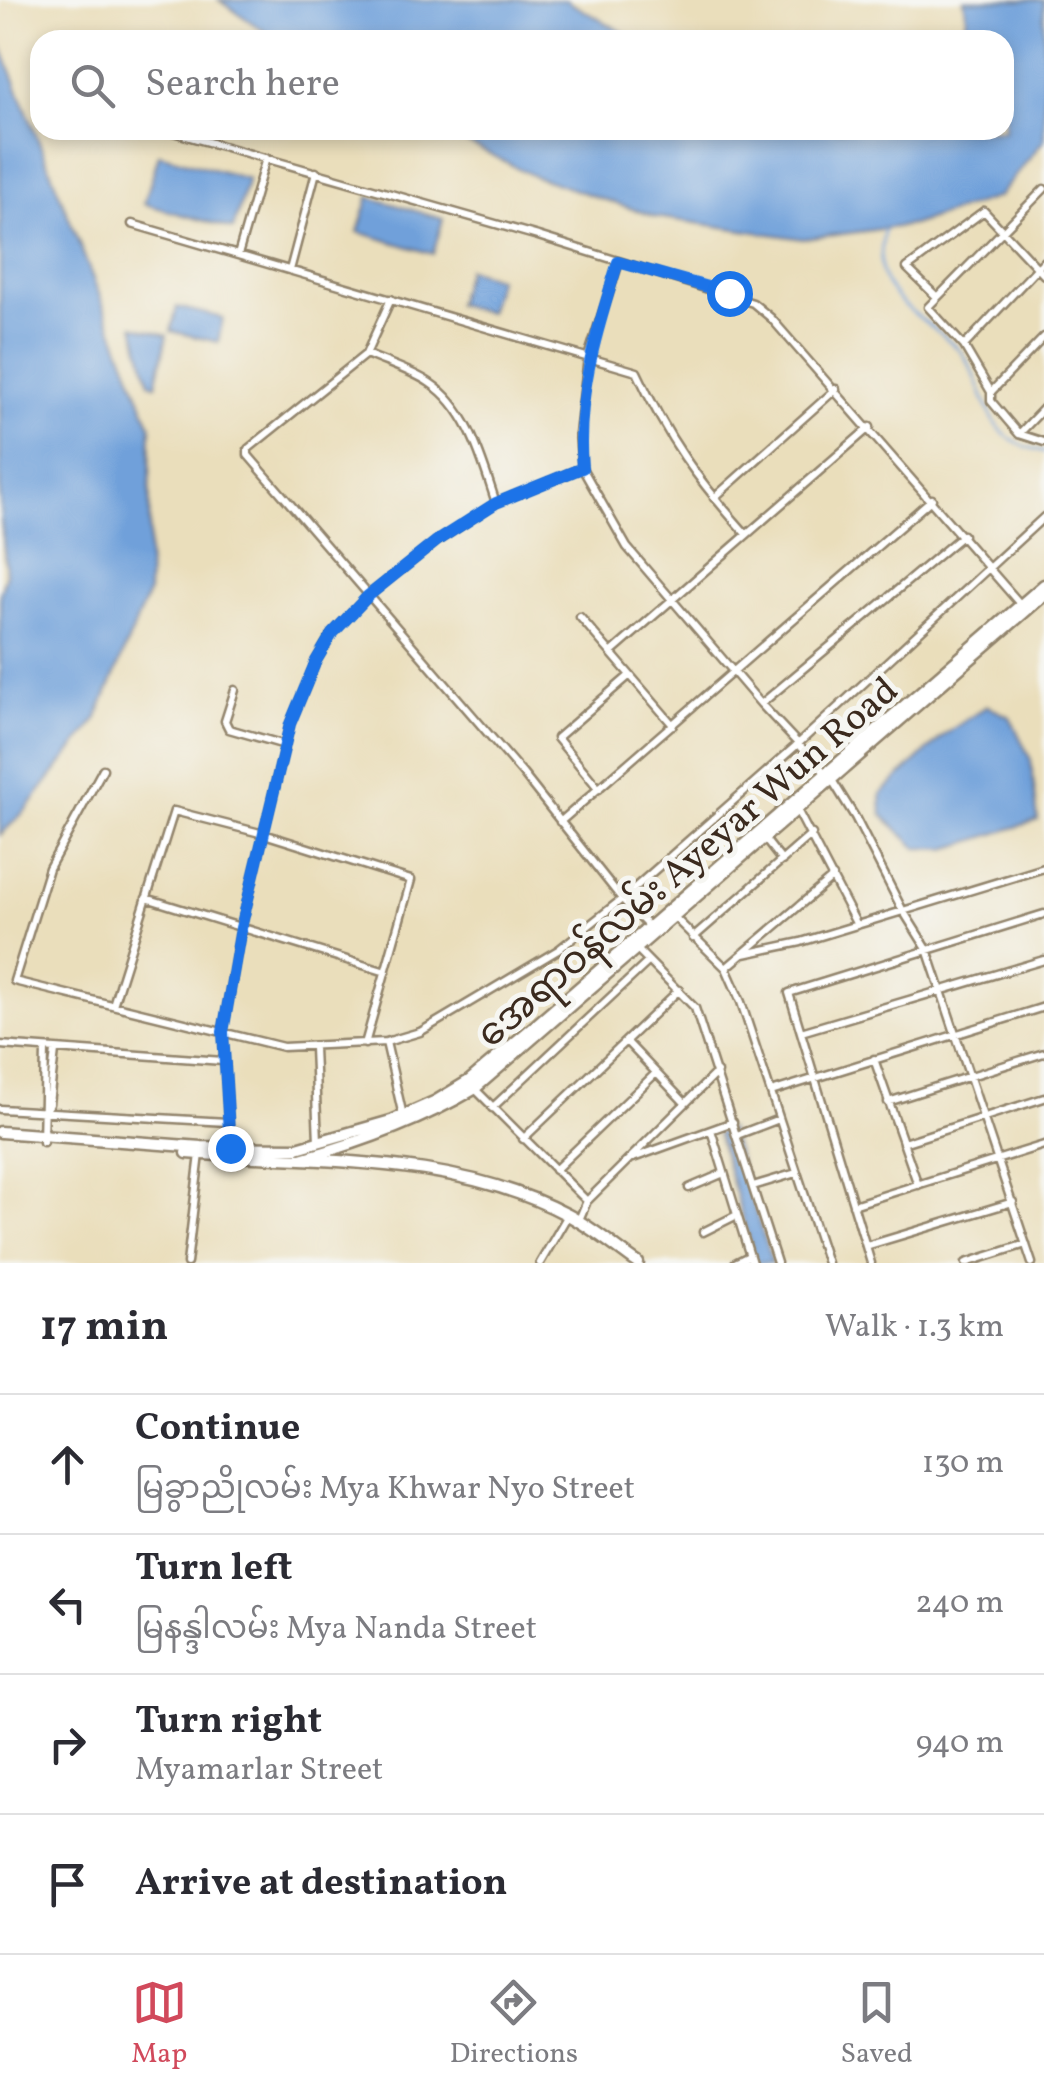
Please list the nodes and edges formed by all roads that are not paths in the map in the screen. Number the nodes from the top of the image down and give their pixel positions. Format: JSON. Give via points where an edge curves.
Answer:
{"nodes":[{"id":1,"x":202,"y":140,"type":"edge"},
{"id":2,"x":266,"y":158,"type":"junction"},
{"id":3,"x":316,"y":172,"type":"junction"},
{"id":4,"x":1044,"y":190,"type":"edge"},
{"id":5,"x":132,"y":224,"type":"dead end"},
{"id":6,"x":1002,"y":232,"type":"junction"},
{"id":7,"x":238,"y":255,"type":"junction"},
{"id":8,"x":1044,"y":261,"type":"edge"},
{"id":9,"x":618,"y":262,"type":"junction"},
{"id":10,"x":1036,"y":268,"type":"junction"},
{"id":11,"x":290,"y":270,"type":"junction"},
{"id":12,"x":1044,"y":276,"type":"edge"},
{"id":13,"x":936,"y":297,"type":"junction"},
{"id":14,"x":391,"y":299,"type":"junction"},
{"id":15,"x":1044,"y":337,"type":"edge"},
{"id":16,"x":964,"y":346,"type":"junction"},
{"id":17,"x":366,"y":354,"type":"junction"},
{"id":18,"x":588,"y":358,"type":"junction"},
{"id":19,"x":836,"y":389,"type":"junction"},
{"id":20,"x":991,"y":392,"type":"junction"},
{"id":21,"x":1044,"y":408,"type":"edge"},
{"id":22,"x":870,"y":427,"type":"junction"},
{"id":23,"x":1019,"y":434,"type":"junction"},
{"id":24,"x":1044,"y":442,"type":"edge"},
{"id":25,"x":582,"y":468,"type":"junction"},
{"id":26,"x":714,"y":498,"type":"junction"},
{"id":27,"x":932,"y":499,"type":"junction"},
{"id":28,"x":496,"y":503,"type":"junction"},
{"id":29,"x":1044,"y":517,"type":"edge"},
{"id":30,"x":746,"y":534,"type":"junction"},
{"id":31,"x":963,"y":535,"type":"junction"},
{"id":32,"x":990,"y":568,"type":"junction"},
{"id":33,"x":1044,"y":585,"type":"edge"},
{"id":34,"x":1044,"y":595,"type":"edge"},
{"id":35,"x":368,"y":596,"type":"junction"},
{"id":36,"x":672,"y":600,"type":"junction"},
{"id":37,"x":1024,"y":608,"type":"junction"},
{"id":38,"x":580,"y":617,"type":"dead end"},
{"id":39,"x":611,"y":653,"type":"junction"},
{"id":40,"x":734,"y":672,"type":"junction"},
{"id":41,"x":630,"y":675,"type":"junction"},
{"id":42,"x":235,"y":690,"type":"dead end"},
{"id":43,"x":762,"y":704,"type":"junction"},
{"id":44,"x":674,"y":725,"type":"junction"},
{"id":45,"x":285,"y":744,"type":"junction"},
{"id":46,"x":798,"y":744,"type":"junction"},
{"id":47,"x":103,"y":770,"type":"dead end"},
{"id":48,"x":829,"y":776,"type":"junction"},
{"id":49,"x":599,"y":789,"type":"junction"},
{"id":50,"x":797,"y":810,"type":"junction"},
{"id":51,"x":560,"y":822,"type":"junction"},
{"id":52,"x":264,"y":834,"type":"junction"},
{"id":53,"x":812,"y":834,"type":"junction"},
{"id":54,"x":764,"y":838,"type":"junction"},
{"id":55,"x":782,"y":861,"type":"junction"},
{"id":56,"x":1044,"y":868,"type":"edge"},
{"id":57,"x":833,"y":877,"type":"junction"},
{"id":58,"x":146,"y":898,"type":"junction"},
{"id":59,"x":622,"y":899,"type":"junction"},
{"id":60,"x":902,"y":909,"type":"junction"},
{"id":61,"x":1044,"y":914,"type":"edge"},
{"id":62,"x":674,"y":917,"type":"junction"},
{"id":63,"x":857,"y":925,"type":"junction"},
{"id":64,"x":241,"y":928,"type":"junction"},
{"id":65,"x":652,"y":930,"type":"junction"},
{"id":66,"x":693,"y":938,"type":"junction"},
{"id":67,"x":634,"y":945,"type":"junction"},
{"id":68,"x":928,"y":950,"type":"junction"},
{"id":69,"x":744,"y":954,"type":"junction"},
{"id":70,"x":1044,"y":960,"type":"edge"},
{"id":71,"x":649,"y":962,"type":"junction"},
{"id":72,"x":726,"y":968,"type":"junction"},
{"id":73,"x":386,"y":972,"type":"junction"},
{"id":74,"x":679,"y":990,"type":"junction"},
{"id":75,"x":944,"y":992,"type":"junction"},
{"id":76,"x":112,"y":1005,"type":"junction"},
{"id":77,"x":1044,"y":1006,"type":"edge"},
{"id":78,"x":223,"y":1032,"type":"junction"},
{"id":79,"x":801,"y":1032,"type":"junction"},
{"id":80,"x":958,"y":1034,"type":"junction"},
{"id":81,"x":626,"y":1040,"type":"junction"},
{"id":82,"x":386,"y":1042,"type":"junction"},
{"id":83,"x":365,"y":1044,"type":"junction"},
{"id":84,"x":0,"y":1045,"type":"edge"},
{"id":85,"x":314,"y":1048,"type":"junction"},
{"id":86,"x":45,"y":1050,"type":"junction"},
{"id":87,"x":55,"y":1051,"type":"junction"},
{"id":88,"x":1044,"y":1053,"type":"edge"},
{"id":89,"x":874,"y":1059,"type":"junction"},
{"id":90,"x":223,"y":1062,"type":"junction"},
{"id":91,"x":716,"y":1072,"type":"junction"},
{"id":92,"x":656,"y":1073,"type":"junction"},
{"id":93,"x":971,"y":1076,"type":"junction"},
{"id":94,"x":815,"y":1078,"type":"junction"},
{"id":95,"x":472,"y":1085,"type":"junction"},
{"id":96,"x":770,"y":1092,"type":"junction"},
{"id":97,"x":1044,"y":1098,"type":"edge"},
{"id":98,"x":888,"y":1102,"type":"junction"},
{"id":99,"x":685,"y":1104,"type":"junction"},
{"id":100,"x":492,"y":1108,"type":"junction"},
{"id":101,"x":0,"y":1109,"type":"edge"},
{"id":102,"x":43,"y":1112,"type":"junction"},
{"id":103,"x":402,"y":1116,"type":"junction"},
{"id":104,"x":984,"y":1116,"type":"junction"},
{"id":105,"x":779,"y":1119,"type":"junction"},
{"id":106,"x":227,"y":1122,"type":"junction"},
{"id":107,"x":732,"y":1122,"type":"junction"},
{"id":108,"x":711,"y":1130,"type":"junction"},
{"id":109,"x":373,"y":1131,"type":"junction"},
{"id":110,"x":737,"y":1135,"type":"junction"},
{"id":111,"x":5,"y":1136,"type":"edge"},
{"id":112,"x":43,"y":1139,"type":"junction"},
{"id":113,"x":523,"y":1139,"type":"junction"},
{"id":114,"x":318,"y":1142,"type":"junction"},
{"id":115,"x":903,"y":1143,"type":"junction"},
{"id":116,"x":1044,"y":1146,"type":"edge"},
{"id":117,"x":229,"y":1152,"type":"junction"},
{"id":118,"x":200,"y":1154,"type":"junction"},
{"id":119,"x":298,"y":1155,"type":"junction"},
{"id":120,"x":627,"y":1160,"type":"junction"},
{"id":121,"x":998,"y":1160,"type":"junction"},
{"id":122,"x":556,"y":1170,"type":"junction"},
{"id":123,"x":724,"y":1173,"type":"junction"},
{"id":124,"x":796,"y":1173,"type":"junction"},
{"id":125,"x":918,"y":1185,"type":"junction"},
{"id":126,"x":753,"y":1186,"type":"junction"},
{"id":127,"x":689,"y":1188,"type":"dead end"},
{"id":128,"x":587,"y":1202,"type":"junction"},
{"id":129,"x":1012,"y":1202,"type":"junction"},
{"id":130,"x":853,"y":1205,"type":"junction"},
{"id":131,"x":736,"y":1215,"type":"junction"},
{"id":132,"x":573,"y":1218,"type":"junction"},
{"id":133,"x":703,"y":1232,"type":"dead end"},
{"id":134,"x":1026,"y":1244,"type":"junction"},
{"id":135,"x":866,"y":1246,"type":"junction"},
{"id":136,"x":750,"y":1259,"type":"edge"},
{"id":137,"x":187,"y":1263,"type":"edge"},
{"id":138,"x":541,"y":1263,"type":"edge"},
{"id":139,"x":638,"y":1263,"type":"edge"},
{"id":140,"x":735,"y":1263,"type":"edge"},
{"id":141,"x":776,"y":1263,"type":"edge"},
{"id":142,"x":827,"y":1263,"type":"edge"},
{"id":143,"x":871,"y":1263,"type":"edge"},
{"id":144,"x":966,"y":1263,"type":"edge"},
{"id":145,"x":1032,"y":1263,"type":"edge"}],
"edges":[{"from":1,"to":2,"type":"street"},
{"from":2,"to":3,"type":"street"},
{"from":2,"to":7,"type":"street"},
{"from":3,"to":9,"type":"street"},
{"from":3,"to":11,"type":"street"},
{"from":4,"to":6,"type":"street"},
{"from":5,"to":7,"type":"street"},
{"from":6,"to":10,"type":"street"},
{"from":6,"to":13,"type":"street"},
{"from":6,"to":13,"type":"street","via":[[984,211],[908,265]]},
{"from":7,"to":11,"type":"street"},
{"from":8,"to":10,"type":"street"},
{"from":9,"to":18,"type":"street"},
{"from":9,"to":19,"type":"street","via":[[753,303]]},
{"from":10,"to":12,"type":"street"},
{"from":10,"to":16,"type":"street"},
{"from":11,"to":14,"type":"street"},
{"from":13,"to":16,"type":"street","via":[[929,309]]},
{"from":14,"to":17,"type":"street"},
{"from":14,"to":18,"type":"street"},
{"from":15,"to":20,"type":"street"},
{"from":16,"to":20,"type":"street"},
{"from":17,"to":28,"type":"street","via":[[430,383],[450,402],[468,429]]},
{"from":17,"to":35,"type":"street","via":[[248,455]]},
{"from":18,"to":25,"type":"street"},
{"from":18,"to":26,"type":"street","via":[[636,372],[672,444]]},
{"from":19,"to":22,"type":"street"},
{"from":19,"to":26,"type":"street"},
{"from":20,"to":23,"type":"street"},
{"from":21,"to":23,"type":"street"},
{"from":22,"to":27,"type":"street"},
{"from":22,"to":30,"type":"street"},
{"from":23,"to":24,"type":"street"},
{"from":25,"to":28,"type":"street"},
{"from":25,"to":36,"type":"street","via":[[627,547]]},
{"from":26,"to":30,"type":"street"},
{"from":27,"to":31,"type":"street"},
{"from":27,"to":40,"type":"street"},
{"from":28,"to":35,"type":"street"},
{"from":29,"to":32,"type":"street"},
{"from":30,"to":36,"type":"street"},
{"from":31,"to":32,"type":"street"},
{"from":31,"to":43,"type":"street"},
{"from":32,"to":37,"type":"street"},
{"from":32,"to":46,"type":"street"},
{"from":33,"to":37,"type":"main road"},
{"from":34,"to":37,"type":"main road"},
{"from":35,"to":45,"type":"street","via":[[316,661]]},
{"from":35,"to":51,"type":"street"},
{"from":36,"to":39,"type":"street"},
{"from":36,"to":40,"type":"street"},
{"from":37,"to":48,"type":"main road","name":"အေရာဝန်လမ်း Ayeyar Wun Road"},
{"from":38,"to":39,"type":"street"},
{"from":39,"to":41,"type":"street"},
{"from":40,"to":43,"type":"street"},
{"from":40,"to":44,"type":"street"},
{"from":41,"to":44,"type":"street"},
{"from":41,"to":49,"type":"street","via":[[556,738]]},
{"from":42,"to":45,"type":"street","via":[[225,722],[229,729]]},
{"from":43,"to":46,"type":"street"},
{"from":44,"to":49,"type":"street"},
{"from":45,"to":52,"type":"street"},
{"from":46,"to":48,"type":"street"},
{"from":46,"to":59,"type":"street"},
{"from":47,"to":76,"type":"street","via":[[49,868],[14,981]]},
{"from":48,"to":50,"type":"main road","name":"အေရာဝန်လမ်း Ayeyar Wun Road"},
{"from":48,"to":60,"type":"street"},
{"from":48,"to":65,"type":"main road","name":"အေရာဝန်လမ်း Ayeyar Wun Road"},
{"from":49,"to":51,"type":"street"},
{"from":50,"to":53,"type":"street"},
{"from":50,"to":54,"type":"main road","name":"အေရာဝန်လမ်း Ayeyar Wun Road"},
{"from":51,"to":59,"type":"street"},
{"from":52,"to":58,"type":"street","via":[[174,810]]},
{"from":52,"to":64,"type":"street"},
{"from":52,"to":73,"type":"street","via":[[412,881]]},
{"from":53,"to":55,"type":"street"},
{"from":53,"to":57,"type":"street"},
{"from":54,"to":55,"type":"street"},
{"from":54,"to":62,"type":"main road","name":"အေရာဝန်လမ်း Ayeyar Wun Road"},
{"from":55,"to":66,"type":"street"},
{"from":56,"to":60,"type":"street"},
{"from":57,"to":63,"type":"street"},
{"from":57,"to":69,"type":"street"},
{"from":58,"to":64,"type":"street"},
{"from":58,"to":76,"type":"street"},
{"from":59,"to":65,"type":"street"},
{"from":59,"to":82,"type":"street","via":[[518,976],[420,1032]]},
{"from":60,"to":63,"type":"street"},
{"from":60,"to":68,"type":"street"},
{"from":61,"to":68,"type":"street"},
{"from":62,"to":65,"type":"main road","name":"အေရာဝန်လမ်း Ayeyar Wun Road"},
{"from":62,"to":66,"type":"street"},
{"from":63,"to":69,"type":"street"},
{"from":64,"to":73,"type":"street"},
{"from":64,"to":78,"type":"street"},
{"from":65,"to":67,"type":"main road","name":"အေရာဝန်လမ်း Ayeyar Wun Road"},
{"from":66,"to":72,"type":"street"},
{"from":67,"to":71,"type":"street"},
{"from":67,"to":95,"type":"main road","name":"အေရာဝန်လမ်း Ayeyar Wun Road"},
{"from":68,"to":75,"type":"street"},
{"from":68,"to":79,"type":"street","via":[[789,993]]},
{"from":69,"to":72,"type":"street"},
{"from":70,"to":75,"type":"street"},
{"from":71,"to":74,"type":"street"},
{"from":71,"to":100,"type":"street"},
{"from":72,"to":96,"type":"street"},
{"from":73,"to":83,"type":"street"},
{"from":74,"to":81,"type":"street"},
{"from":74,"to":91,"type":"street","via":[[695,1008]]},
{"from":75,"to":79,"type":"street"},
{"from":75,"to":80,"type":"street"},
{"from":76,"to":78,"type":"street"},
{"from":77,"to":80,"type":"street"},
{"from":78,"to":85,"type":"street"},
{"from":78,"to":90,"type":"street"},
{"from":79,"to":94,"type":"street"},
{"from":80,"to":89,"type":"street"},
{"from":80,"to":93,"type":"street"},
{"from":81,"to":92,"type":"street"},
{"from":81,"to":113,"type":"street"},
{"from":82,"to":83,"type":"street"},
{"from":82,"to":103,"type":"street"},
{"from":83,"to":85,"type":"street"},
{"from":84,"to":86,"type":"street"},
{"from":85,"to":114,"type":"street"},
{"from":86,"to":87,"type":"street"},
{"from":86,"to":102,"type":"street"},
{"from":87,"to":90,"type":"street"},
{"from":87,"to":102,"type":"street","via":[[50,1104]]},
{"from":88,"to":93,"type":"street"},
{"from":89,"to":94,"type":"street"},
{"from":89,"to":98,"type":"street"},
{"from":90,"to":106,"type":"street"},
{"from":91,"to":99,"type":"street"},
{"from":91,"to":107,"type":"street"},
{"from":92,"to":99,"type":"street"},
{"from":92,"to":122,"type":"street"},
{"from":93,"to":98,"type":"street"},
{"from":93,"to":104,"type":"street"},
{"from":94,"to":96,"type":"street"},
{"from":94,"to":130,"type":"street"},
{"from":95,"to":100,"type":"street"},
{"from":95,"to":103,"type":"main road","name":"အေရာဝန်လမ်း Ayeyar Wun Road"},
{"from":95,"to":109,"type":"main road","name":"အေရာဝန်လမ်း Ayeyar Wun Road","via":[[439,1110]]},
{"from":96,"to":105,"type":"street"},
{"from":97,"to":104,"type":"street"},
{"from":98,"to":115,"type":"street"},
{"from":99,"to":120,"type":"street"},
{"from":100,"to":113,"type":"street"},
{"from":101,"to":102,"type":"street"},
{"from":102,"to":106,"type":"street"},
{"from":102,"to":112,"type":"street"},
{"from":103,"to":109,"type":"main road","name":"အေရာဝန်လမ်း Ayeyar Wun Road"},
{"from":104,"to":115,"type":"street"},
{"from":104,"to":121,"type":"street"},
{"from":105,"to":110,"type":"street"},
{"from":105,"to":124,"type":"street"},
{"from":106,"to":117,"type":"street"},
{"from":107,"to":108,"type":"street"},
{"from":107,"to":110,"type":"street"},
{"from":108,"to":120,"type":"street"},
{"from":108,"to":123,"type":"street"},
{"from":109,"to":114,"type":"main road"},
{"from":109,"to":119,"type":"main road"},
{"from":110,"to":126,"type":"street"},
{"from":111,"to":112,"type":"main road"},
{"from":112,"to":117,"type":"main road"},
{"from":112,"to":118,"type":"main road"},
{"from":113,"to":122,"type":"street"},
{"from":114,"to":119,"type":"main road"},
{"from":115,"to":125,"type":"street"},
{"from":116,"to":121,"type":"street"},
{"from":117,"to":118,"type":"main road"},
{"from":117,"to":119,"type":"main road"},
{"from":118,"to":137,"type":"street"},
{"from":119,"to":132,"type":"main road","via":[[443,1173]]},
{"from":120,"to":128,"type":"street"},
{"from":121,"to":125,"type":"street"},
{"from":121,"to":129,"type":"street"},
{"from":122,"to":128,"type":"street"},
{"from":123,"to":127,"type":"street"},
{"from":123,"to":131,"type":"street"},
{"from":124,"to":126,"type":"street"},
{"from":124,"to":142,"type":"street"},
{"from":125,"to":130,"type":"street"},
{"from":126,"to":141,"type":"street"},
{"from":128,"to":132,"type":"street"},
{"from":129,"to":134,"type":"street"},
{"from":129,"to":135,"type":"street"},
{"from":130,"to":135,"type":"street"},
{"from":131,"to":133,"type":"street"},
{"from":131,"to":136,"type":"street"},
{"from":132,"to":138,"type":"street"},
{"from":132,"to":139,"type":"main road"},
{"from":134,"to":144,"type":"street"},
{"from":134,"to":145,"type":"street"},
{"from":135,"to":143,"type":"street"},
{"from":136,"to":140,"type":"street"}]}
